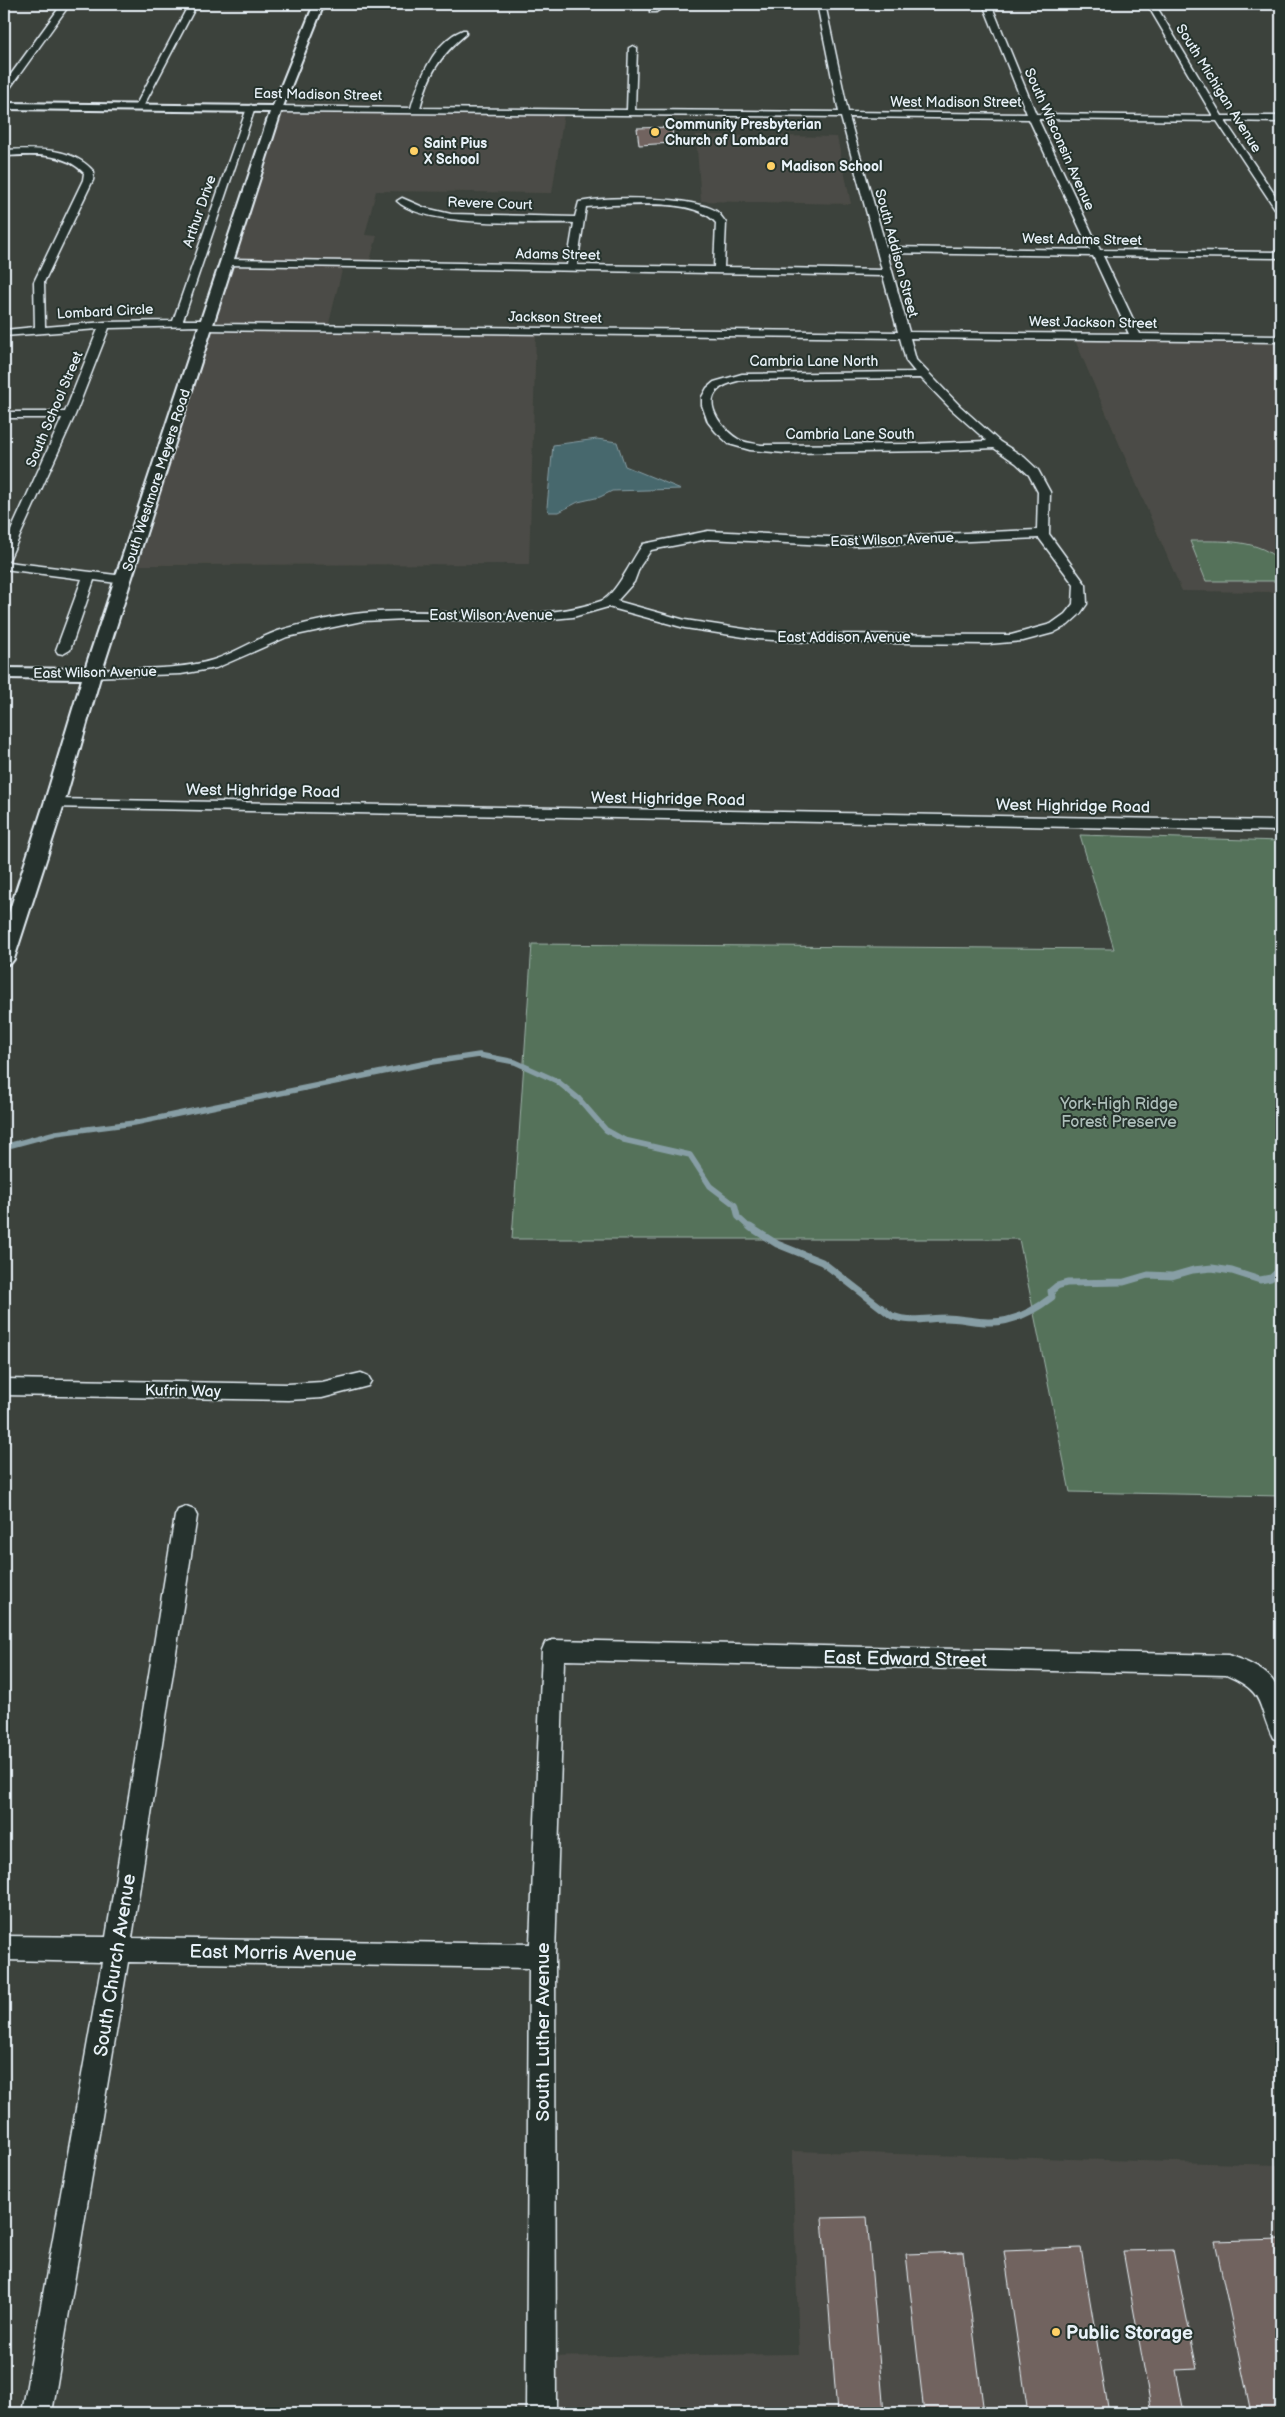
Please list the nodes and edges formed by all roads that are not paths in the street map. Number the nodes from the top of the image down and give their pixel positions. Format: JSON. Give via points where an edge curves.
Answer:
{"nodes":[{"id":1,"x":66,"y":4,"type":"edge"},
{"id":2,"x":193,"y":4,"type":"edge"},
{"id":3,"x":320,"y":4,"type":"edge"},
{"id":4,"x":664,"y":4,"type":"edge"},
{"id":5,"x":822,"y":4,"type":"edge"},
{"id":6,"x":987,"y":4,"type":"edge"},
{"id":7,"x":1150,"y":4,"type":"edge"},
{"id":8,"x":653,"y":10,"type":"dead end"},
{"id":9,"x":463,"y":32,"type":"dead end"},
{"id":10,"x":634,"y":48,"type":"dead end"},
{"id":11,"x":4,"y":90,"type":"edge"},
{"id":12,"x":4,"y":106,"type":"edge"},
{"id":13,"x":138,"y":107,"type":"junction"},
{"id":14,"x":251,"y":108,"type":"junction"},
{"id":15,"x":277,"y":109,"type":"junction"},
{"id":16,"x":415,"y":110,"type":"junction"},
{"id":17,"x":631,"y":112,"type":"junction"},
{"id":18,"x":844,"y":114,"type":"junction"},
{"id":19,"x":1032,"y":116,"type":"junction"},
{"id":20,"x":1219,"y":118,"type":"junction"},
{"id":21,"x":1281,"y":119,"type":"edge"},
{"id":22,"x":4,"y":153,"type":"edge"},
{"id":23,"x":79,"y":154,"type":"dead end"},
{"id":24,"x":68,"y":158,"type":"junction"},
{"id":25,"x":402,"y":201,"type":"dead end"},
{"id":26,"x":1281,"y":211,"type":"edge"},
{"id":27,"x":580,"y":220,"type":"junction"},
{"id":28,"x":882,"y":250,"type":"junction"},
{"id":29,"x":1096,"y":253,"type":"junction"},
{"id":30,"x":1281,"y":255,"type":"edge"},
{"id":31,"x":227,"y":262,"type":"junction"},
{"id":32,"x":571,"y":268,"type":"junction"},
{"id":33,"x":719,"y":270,"type":"junction"},
{"id":34,"x":888,"y":273,"type":"junction"},
{"id":35,"x":177,"y":324,"type":"junction"},
{"id":36,"x":105,"y":325,"type":"junction"},
{"id":37,"x":206,"y":325,"type":"junction"},
{"id":38,"x":40,"y":329,"type":"junction"},
{"id":39,"x":4,"y":333,"type":"edge"},
{"id":40,"x":904,"y":334,"type":"junction"},
{"id":41,"x":1136,"y":337,"type":"junction"},
{"id":42,"x":1281,"y":339,"type":"edge"},
{"id":43,"x":922,"y":375,"type":"junction"},
{"id":44,"x":4,"y":415,"type":"edge"},
{"id":45,"x":69,"y":415,"type":"junction"},
{"id":46,"x":712,"y":422,"type":"joint"},
{"id":47,"x":996,"y":444,"type":"junction"},
{"id":48,"x":1043,"y":534,"type":"junction"},
{"id":49,"x":4,"y":559,"type":"edge"},
{"id":50,"x":4,"y":565,"type":"edge"},
{"id":51,"x":89,"y":577,"type":"junction"},
{"id":52,"x":124,"y":580,"type":"junction"},
{"id":53,"x":608,"y":603,"type":"junction"},
{"id":54,"x":1076,"y":610,"type":"joint"},
{"id":55,"x":63,"y":650,"type":"dead end"},
{"id":56,"x":4,"y":673,"type":"edge"},
{"id":57,"x":92,"y":674,"type":"junction"},
{"id":58,"x":54,"y":804,"type":"junction"},
{"id":59,"x":1281,"y":826,"type":"edge"},
{"id":60,"x":4,"y":960,"type":"edge"},
{"id":61,"x":361,"y":1381,"type":"dead end"},
{"id":62,"x":4,"y":1387,"type":"edge"},
{"id":63,"x":186,"y":1516,"type":"dead end"},
{"id":64,"x":553,"y":1650,"type":"joint"},
{"id":65,"x":1281,"y":1731,"type":"edge"},
{"id":66,"x":4,"y":1948,"type":"edge"},
{"id":67,"x":117,"y":1950,"type":"junction"},
{"id":68,"x":542,"y":1956,"type":"junction"},
{"id":69,"x":37,"y":2413,"type":"edge"},
{"id":70,"x":541,"y":2413,"type":"edge"}],
"edges":[{"from":1,"to":11,"type":"street"},
{"from":2,"to":13,"type":"street"},
{"from":3,"to":15,"type":"street","name":"South Westmore Meyers Road"},
{"from":4,"to":8,"type":"street"},
{"from":5,"to":18,"type":"street","name":"South Addison Street"},
{"from":6,"to":19,"type":"street","name":"South Wisconsin Avenue"},
{"from":7,"to":20,"type":"street","name":"South Michigan Avenue"},
{"from":9,"to":16,"type":"street","via":[[430,64]]},
{"from":10,"to":17,"type":"street"},
{"from":12,"to":13,"type":"street","name":"East Madison Street"},
{"from":13,"to":14,"type":"street","name":"East Madison Street"},
{"from":14,"to":15,"type":"street","name":"East Madison Street"},
{"from":14,"to":35,"type":"street","name":"Arthur Drive"},
{"from":15,"to":16,"type":"street","name":"East Madison Street"},
{"from":15,"to":31,"type":"street","name":"South Westmore Meyers Road"},
{"from":16,"to":17,"type":"street","name":"East Madison Street"},
{"from":17,"to":18,"type":"street","name":"West Madison Street"},
{"from":18,"to":19,"type":"street","name":"West Madison Street"},
{"from":18,"to":28,"type":"street","name":"South Addison Street"},
{"from":19,"to":20,"type":"street","name":"West Madison Street"},
{"from":19,"to":29,"type":"street","name":"South Wisconsin Avenue"},
{"from":20,"to":21,"type":"street","name":"West Madison Street"},
{"from":20,"to":26,"type":"street","name":"South Michigan Avenue"},
{"from":22,"to":24,"type":"street"},
{"from":23,"to":24,"type":"street"},
{"from":24,"to":38,"type":"street","via":[[85,167],[89,172],[88,180],[39,282]]},
{"from":25,"to":27,"type":"street","name":"Revere Court","via":[[451,217]]},
{"from":27,"to":32,"type":"street"},
{"from":27,"to":33,"type":"street","via":[[582,204],[674,203],[708,210],[721,223]]},
{"from":28,"to":29,"type":"street","name":"West Adams Street"},
{"from":28,"to":34,"type":"street","name":"South Addison Street"},
{"from":29,"to":30,"type":"street","name":"West Adams Street"},
{"from":29,"to":41,"type":"street","name":"South Wisconsin Avenue"},
{"from":31,"to":32,"type":"street","name":"Adams Street"},
{"from":31,"to":37,"type":"street","name":"South Westmore Meyers Road"},
{"from":32,"to":33,"type":"street","name":"Adams Street"},
{"from":33,"to":34,"type":"street","name":"Adams Street"},
{"from":34,"to":40,"type":"street","name":"South Addison Street"},
{"from":35,"to":36,"type":"street","name":"Lombard Circle"},
{"from":35,"to":37,"type":"street","name":"Lombard Circle"},
{"from":36,"to":38,"type":"street","name":"Lombard Circle"},
{"from":36,"to":45,"type":"street","name":"South School Street"},
{"from":37,"to":40,"type":"street","name":"Jackson Street"},
{"from":37,"to":52,"type":"street","name":"South Westmore Meyers Road"},
{"from":38,"to":39,"type":"street","name":"Lombard Circle"},
{"from":40,"to":41,"type":"street","name":"West Jackson Street"},
{"from":40,"to":43,"type":"street","via":[[911,361]]},
{"from":41,"to":42,"type":"street","name":"West Jackson Street"},
{"from":43,"to":46,"type":"street","name":"Cambria Lane North","via":[[742,377],[723,382],[709,395]]},
{"from":43,"to":47,"type":"street"},
{"from":44,"to":45,"type":"street"},
{"from":45,"to":49,"type":"street","name":"South School Street"},
{"from":46,"to":47,"type":"street","name":"Cambria Lane South","via":[[738,444],[782,449],[925,450]]},
{"from":47,"to":48,"type":"street","via":[[1026,465],[1041,483],[1044,492]]},
{"from":48,"to":53,"type":"street","name":"East Wilson Avenue","via":[[840,542],[725,534],[692,536],[647,547],[628,582]]},
{"from":48,"to":54,"type":"street","via":[[1080,586],[1081,598]]},
{"from":50,"to":51,"type":"street"},
{"from":51,"to":52,"type":"street"},
{"from":51,"to":55,"type":"street"},
{"from":52,"to":57,"type":"street","name":"South Westmore Meyers Road"},
{"from":53,"to":54,"type":"street","name":"East Addison Avenue","via":[[709,629],[819,639],[1012,638],[1062,624]]},
{"from":53,"to":57,"type":"street","name":"East Wilson Avenue","via":[[546,617],[401,615],[340,620],[283,634],[216,664],[181,670]]},
{"from":56,"to":57,"type":"street","name":"East Wilson Avenue"},
{"from":57,"to":58,"type":"street","name":"South Westmore Meyers Road"},
{"from":58,"to":59,"type":"street","name":"West Highridge Road"},
{"from":58,"to":60,"type":"street","name":"South Westmore Meyers Road"},
{"from":61,"to":62,"type":"street","name":"Kufrin Way","via":[[322,1390],[288,1392]]},
{"from":63,"to":67,"type":"street","name":"South Church Avenue"},
{"from":64,"to":65,"type":"street","name":"East Edward Street","via":[[1228,1665],[1255,1677],[1269,1694]]},
{"from":64,"to":68,"type":"street","name":"South Luther Avenue"},
{"from":66,"to":67,"type":"street","name":"East Morris Avenue"},
{"from":67,"to":68,"type":"street","name":"East Morris Avenue"},
{"from":67,"to":69,"type":"street","name":"South Church Avenue"},
{"from":68,"to":70,"type":"street","name":"South Luther Avenue"}]}
